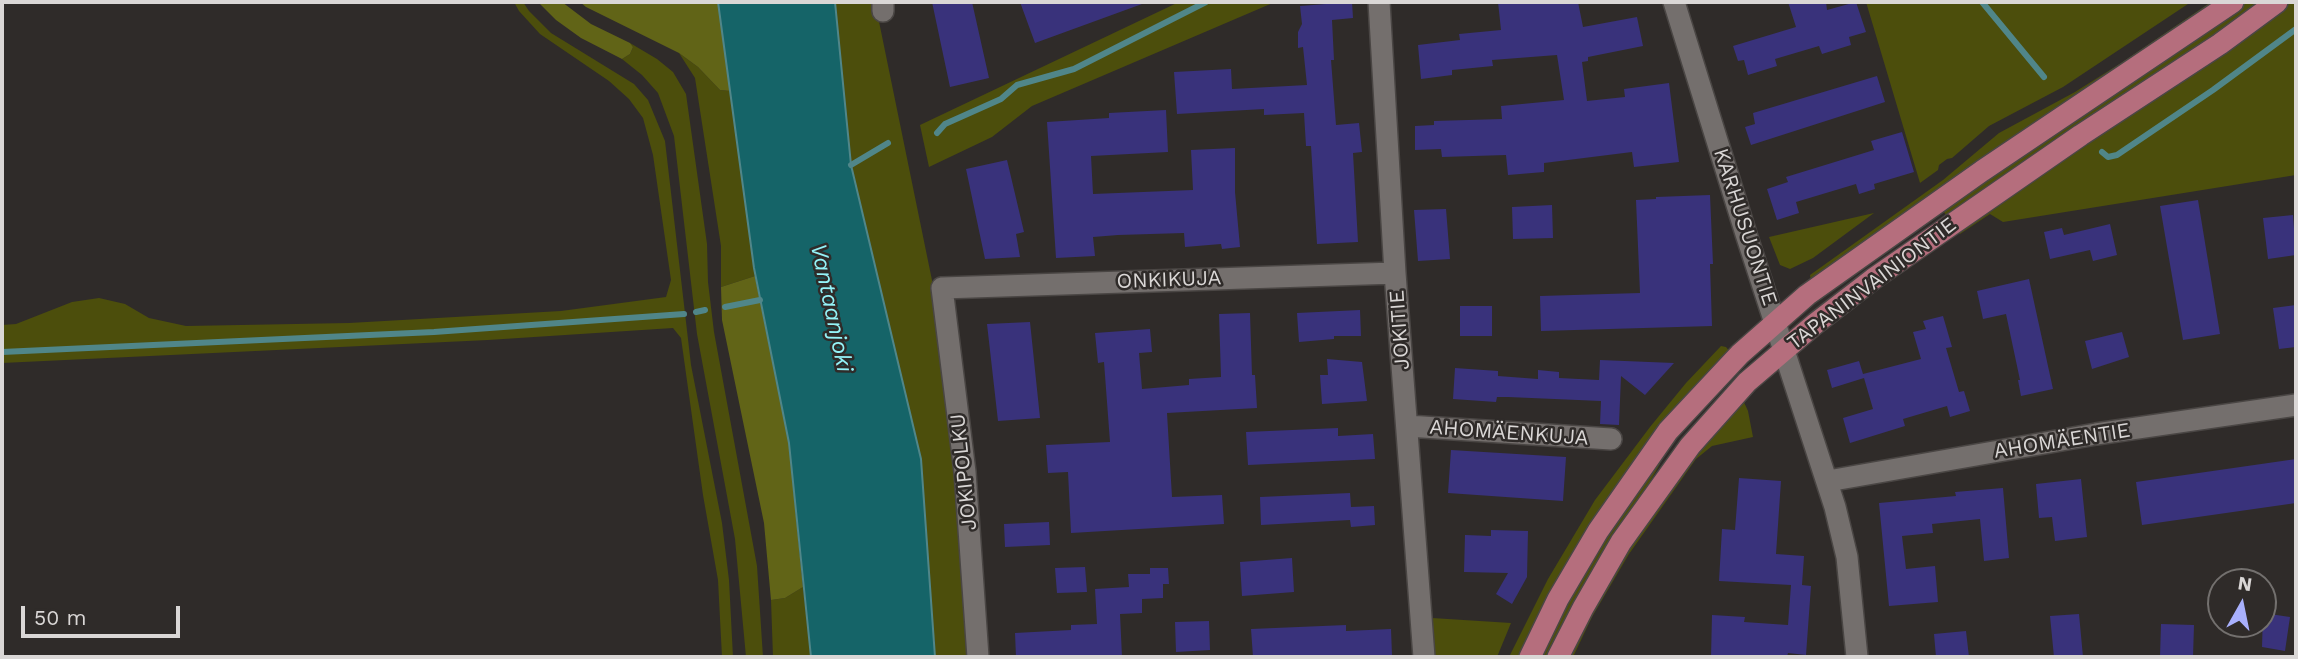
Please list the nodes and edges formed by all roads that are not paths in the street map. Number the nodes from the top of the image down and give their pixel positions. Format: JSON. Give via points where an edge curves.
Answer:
{"nodes":[{"id":1,"x":1379,"y":2,"type":"edge"},
{"id":2,"x":1674,"y":2,"type":"edge"},
{"id":3,"x":2233,"y":2,"type":"edge"},
{"id":4,"x":2277,"y":2,"type":"edge"},
{"id":5,"x":1395,"y":273,"type":"junction"},
{"id":6,"x":943,"y":288,"type":"joint"},
{"id":7,"x":1775,"y":322,"type":"junction"},
{"id":8,"x":1784,"y":351,"type":"junction"},
{"id":9,"x":2296,"y":405,"type":"edge"},
{"id":10,"x":1407,"y":426,"type":"junction"},
{"id":11,"x":1611,"y":439,"type":"dead end"},
{"id":12,"x":1828,"y":481,"type":"junction"},
{"id":13,"x":978,"y":657,"type":"edge"},
{"id":14,"x":1424,"y":657,"type":"edge"},
{"id":15,"x":1530,"y":657,"type":"edge"},
{"id":16,"x":1558,"y":657,"type":"edge"},
{"id":17,"x":1857,"y":657,"type":"edge"}],
"edges":[{"from":1,"to":5,"type":"street","name":"JOKITIE"},
{"from":2,"to":7,"type":"street","name":"KARHUSUONTIE"},
{"from":3,"to":7,"type":"main road","name":"TAPANINVAINIONTIE","via":[[1982,171]]},
{"from":4,"to":8,"type":"main road","name":"TAPANINVAINIONTIE","via":[[1929,239]]},
{"from":5,"to":6,"type":"street","name":"ONKIKUJA"},
{"from":5,"to":10,"type":"street","name":"JOKITIE"},
{"from":6,"to":13,"type":"street","name":"JOKIPOLKU","via":[[965,471]]},
{"from":7,"to":8,"type":"street","name":"KARHUSUONTIE"},
{"from":7,"to":15,"type":"main road","name":"TAPANINVAINIONTIE","via":[[1668,431],[1598,531]]},
{"from":8,"to":12,"type":"street","name":"KARHUSUONTIE"},
{"from":8,"to":16,"type":"main road","name":"TAPANINVAINIONTIE","via":[[1747,382],[1690,446],[1621,542]]},
{"from":9,"to":12,"type":"street","name":"AHOMÄENTIE"},
{"from":10,"to":11,"type":"street","name":"AHOMÄENKUJA"},
{"from":10,"to":14,"type":"street","name":"JOKITIE"},
{"from":12,"to":17,"type":"street","name":"KARHUSUONTIE","via":[[1847,557]]}]}
